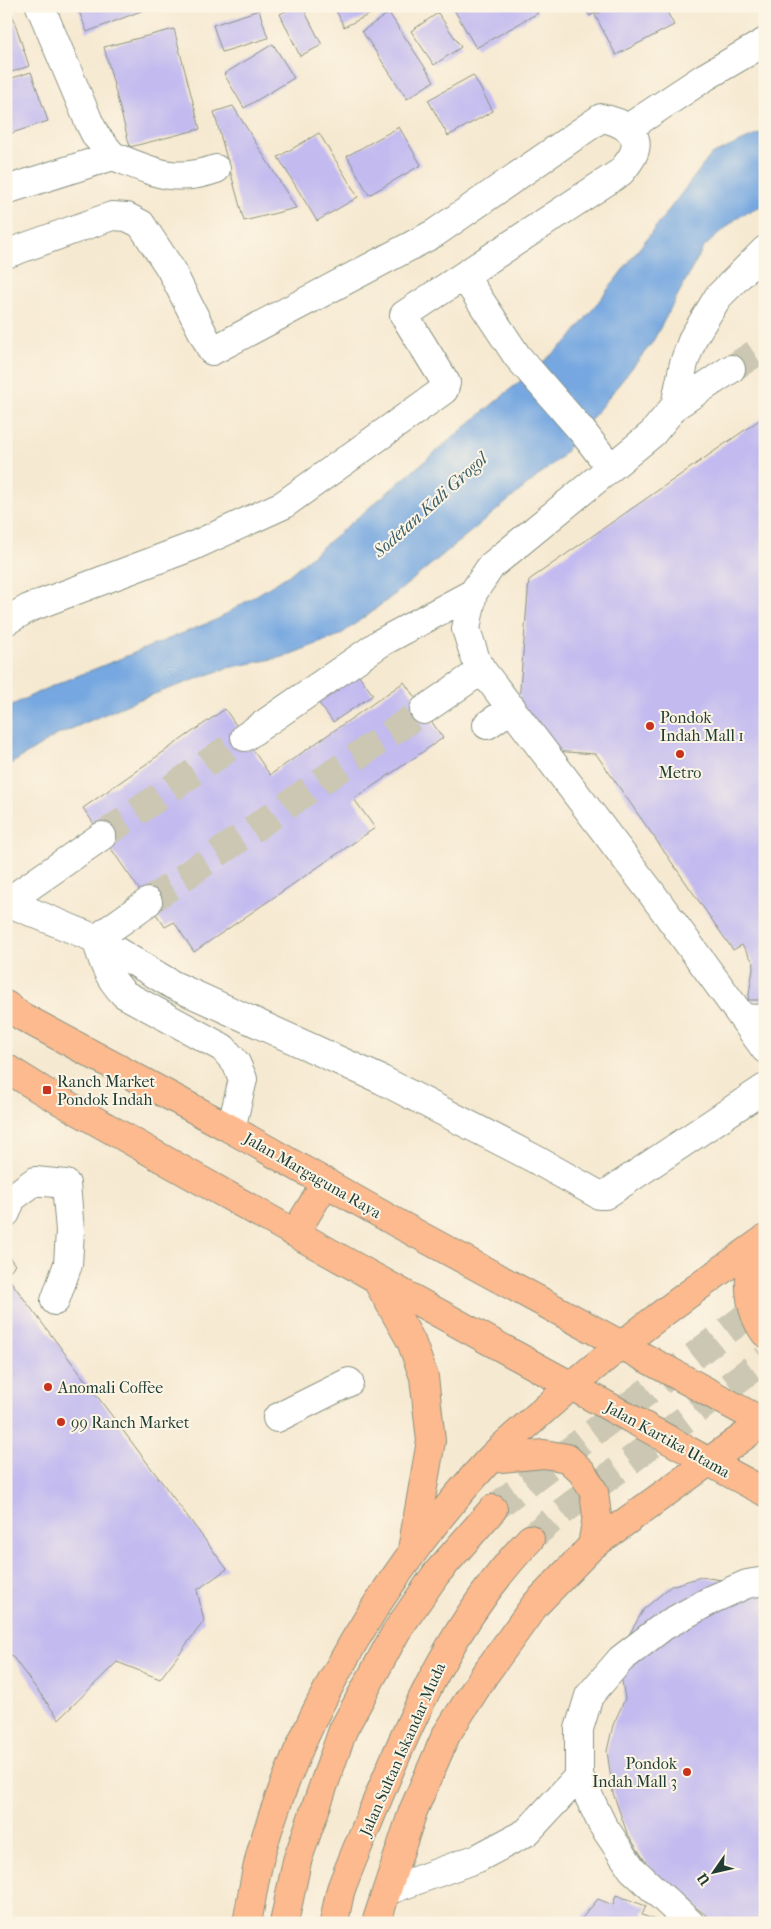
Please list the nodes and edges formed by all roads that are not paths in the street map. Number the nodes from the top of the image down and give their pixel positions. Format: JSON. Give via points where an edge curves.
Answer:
{"nodes":[{"id":1,"x":40,"y":6,"type":"edge"},
{"id":2,"x":765,"y":42,"type":"edge"},
{"id":3,"x":628,"y":128,"type":"junction"},
{"id":4,"x":113,"y":156,"type":"junction"},
{"id":5,"x":216,"y":169,"type":"dead end"},
{"id":6,"x":6,"y":190,"type":"edge"},
{"id":7,"x":765,"y":250,"type":"edge"},
{"id":8,"x":6,"y":254,"type":"edge"},
{"id":9,"x":464,"y":276,"type":"junction"},
{"id":10,"x":731,"y":369,"type":"tunnel mouth"},
{"id":11,"x":675,"y":406,"type":"junction"},
{"id":12,"x":610,"y":467,"type":"junction"},
{"id":13,"x":472,"y":593,"type":"junction"},
{"id":14,"x":6,"y":621,"type":"edge"},
{"id":15,"x":482,"y":670,"type":"junction"},
{"id":16,"x":512,"y":708,"type":"junction"},
{"id":17,"x":424,"y":710,"type":"tunnel mouth"},
{"id":18,"x":487,"y":725,"type":"dead end"},
{"id":19,"x":244,"y":737,"type":"tunnel mouth"},
{"id":20,"x":102,"y":836,"type":"tunnel mouth"},
{"id":21,"x":7,"y":902,"type":"edge"},
{"id":22,"x":148,"y":902,"type":"tunnel mouth"},
{"id":23,"x":96,"y":939,"type":"junction"},
{"id":24,"x":6,"y":1005,"type":"edge"},
{"id":25,"x":754,"y":1017,"type":"edge"},
{"id":26,"x":765,"y":1049,"type":"edge"},
{"id":27,"x":6,"y":1068,"type":"edge"},
{"id":28,"x":765,"y":1088,"type":"edge"},
{"id":29,"x":231,"y":1129,"type":"junction"},
{"id":30,"x":326,"y":1182,"type":"junction"},
{"id":31,"x":6,"y":1213,"type":"edge"},
{"id":32,"x":295,"y":1233,"type":"junction"},
{"id":33,"x":760,"y":1243,"type":"edge"},
{"id":34,"x":376,"y":1279,"type":"junction"},
{"id":35,"x":55,"y":1301,"type":"dead end"},
{"id":36,"x":765,"y":1332,"type":"edge"},
{"id":37,"x":620,"y":1344,"type":"junction"},
{"id":38,"x":349,"y":1382,"type":"dead end"},
{"id":39,"x":571,"y":1385,"type":"junction"},
{"id":40,"x":277,"y":1418,"type":"dead end"},
{"id":41,"x":764,"y":1422,"type":"edge"},
{"id":42,"x":490,"y":1459,"type":"junction"},
{"id":43,"x":708,"y":1462,"type":"junction"},
{"id":44,"x":765,"y":1492,"type":"edge"},
{"id":45,"x":493,"y":1508,"type":"tunnel mouth"},
{"id":46,"x":530,"y":1539,"type":"tunnel mouth"},
{"id":47,"x":592,"y":1546,"type":"junction"},
{"id":48,"x":411,"y":1554,"type":"junction"},
{"id":49,"x":765,"y":1581,"type":"edge"},
{"id":50,"x":579,"y":1776,"type":"junction"},
{"id":51,"x":387,"y":1891,"type":"junction"},
{"id":52,"x":247,"y":1923,"type":"edge"},
{"id":53,"x":284,"y":1923,"type":"edge"},
{"id":54,"x":334,"y":1923,"type":"edge"},
{"id":55,"x":376,"y":1923,"type":"edge"},
{"id":56,"x":690,"y":1923,"type":"edge"}],
"edges":[{"from":1,"to":4,"type":"street","via":[[89,122]]},
{"from":2,"to":3,"type":"street","via":[[705,76]]},
{"from":3,"to":8,"type":"street","via":[[616,120],[601,118],[435,234],[212,351],[161,254],[141,224],[127,217],[112,216]]},
{"from":3,"to":9,"type":"street","via":[[635,141],[634,154],[622,172]]},
{"from":4,"to":5,"type":"street","via":[[174,177]]},
{"from":4,"to":6,"type":"street"},
{"from":7,"to":11,"type":"street","via":[[718,297],[693,338]]},
{"from":9,"to":12,"type":"street","via":[[517,356]]},
{"from":9,"to":14,"type":"street","via":[[404,315],[446,383],[444,390],[283,505],[191,547],[29,608]]},
{"from":10,"to":11,"type":"street"},
{"from":11,"to":12,"type":"street","via":[[652,434]]},
{"from":12,"to":13,"type":"street","via":[[491,566]]},
{"from":13,"to":15,"type":"street","via":[[466,629]]},
{"from":13,"to":19,"type":"street","via":[[382,642]]},
{"from":15,"to":16,"type":"street"},
{"from":15,"to":17,"type":"street"},
{"from":16,"to":18,"type":"street"},
{"from":16,"to":25,"type":"street","via":[[650,891]]},
{"from":20,"to":21,"type":"street"},
{"from":21,"to":23,"type":"street"},
{"from":22,"to":23,"type":"street"},
{"from":23,"to":28,"type":"street","via":[[173,985],[494,1132],[602,1196]]},
{"from":23,"to":29,"type":"street","via":[[105,970],[124,994],[223,1048],[236,1063],[243,1079]]},
{"from":24,"to":29,"type":"main road","name":"Jalan Margaguna Raya"},
{"from":25,"to":26,"type":"street"},
{"from":27,"to":32,"type":"main road"},
{"from":29,"to":30,"type":"main road","name":"Jalan Margaguna Raya"},
{"from":30,"to":32,"type":"main road"},
{"from":30,"to":37,"type":"main road","name":"Jalan Margaguna Raya"},
{"from":31,"to":35,"type":"street","via":[[12,1198],[35,1181],[66,1184],[70,1231],[68,1264]]},
{"from":32,"to":34,"type":"main road"},
{"from":33,"to":36,"type":"main road","via":[[750,1265],[750,1295],[754,1315]]},
{"from":33,"to":37,"type":"main road"},
{"from":34,"to":39,"type":"main road"},
{"from":34,"to":48,"type":"main road","via":[[411,1341],[424,1377],[428,1405],[431,1440]]},
{"from":37,"to":39,"type":"main road"},
{"from":37,"to":41,"type":"main road"},
{"from":38,"to":40,"type":"street"},
{"from":39,"to":42,"type":"main road"},
{"from":39,"to":43,"type":"main road","name":"Jalan Kartika Utama"},
{"from":41,"to":43,"type":"main road"},
{"from":42,"to":47,"type":"main road","via":[[544,1454],[567,1458],[582,1472],[594,1492],[597,1516]]},
{"from":42,"to":48,"type":"main road"},
{"from":43,"to":44,"type":"main road","name":"Jalan Kartika Utama"},
{"from":43,"to":47,"type":"main road"},
{"from":45,"to":53,"type":"main road","via":[[436,1574],[396,1632],[343,1730],[297,1862]]},
{"from":46,"to":54,"type":"main road","name":"Jalan Sultan Iskandar Muda","via":[[506,1564],[466,1620],[429,1683],[341,1891]]},
{"from":47,"to":51,"type":"main road","via":[[535,1605],[446,1735],[413,1811]]},
{"from":48,"to":52,"type":"main road","via":[[341,1662],[293,1763],[262,1850]]},
{"from":49,"to":50,"type":"street","via":[[747,1584],[713,1599],[664,1626],[621,1659],[589,1696],[579,1729]]},
{"from":50,"to":51,"type":"street","via":[[527,1832],[478,1858]]},
{"from":50,"to":56,"type":"street","via":[[602,1824],[632,1869]]},
{"from":51,"to":55,"type":"main road"}]}
